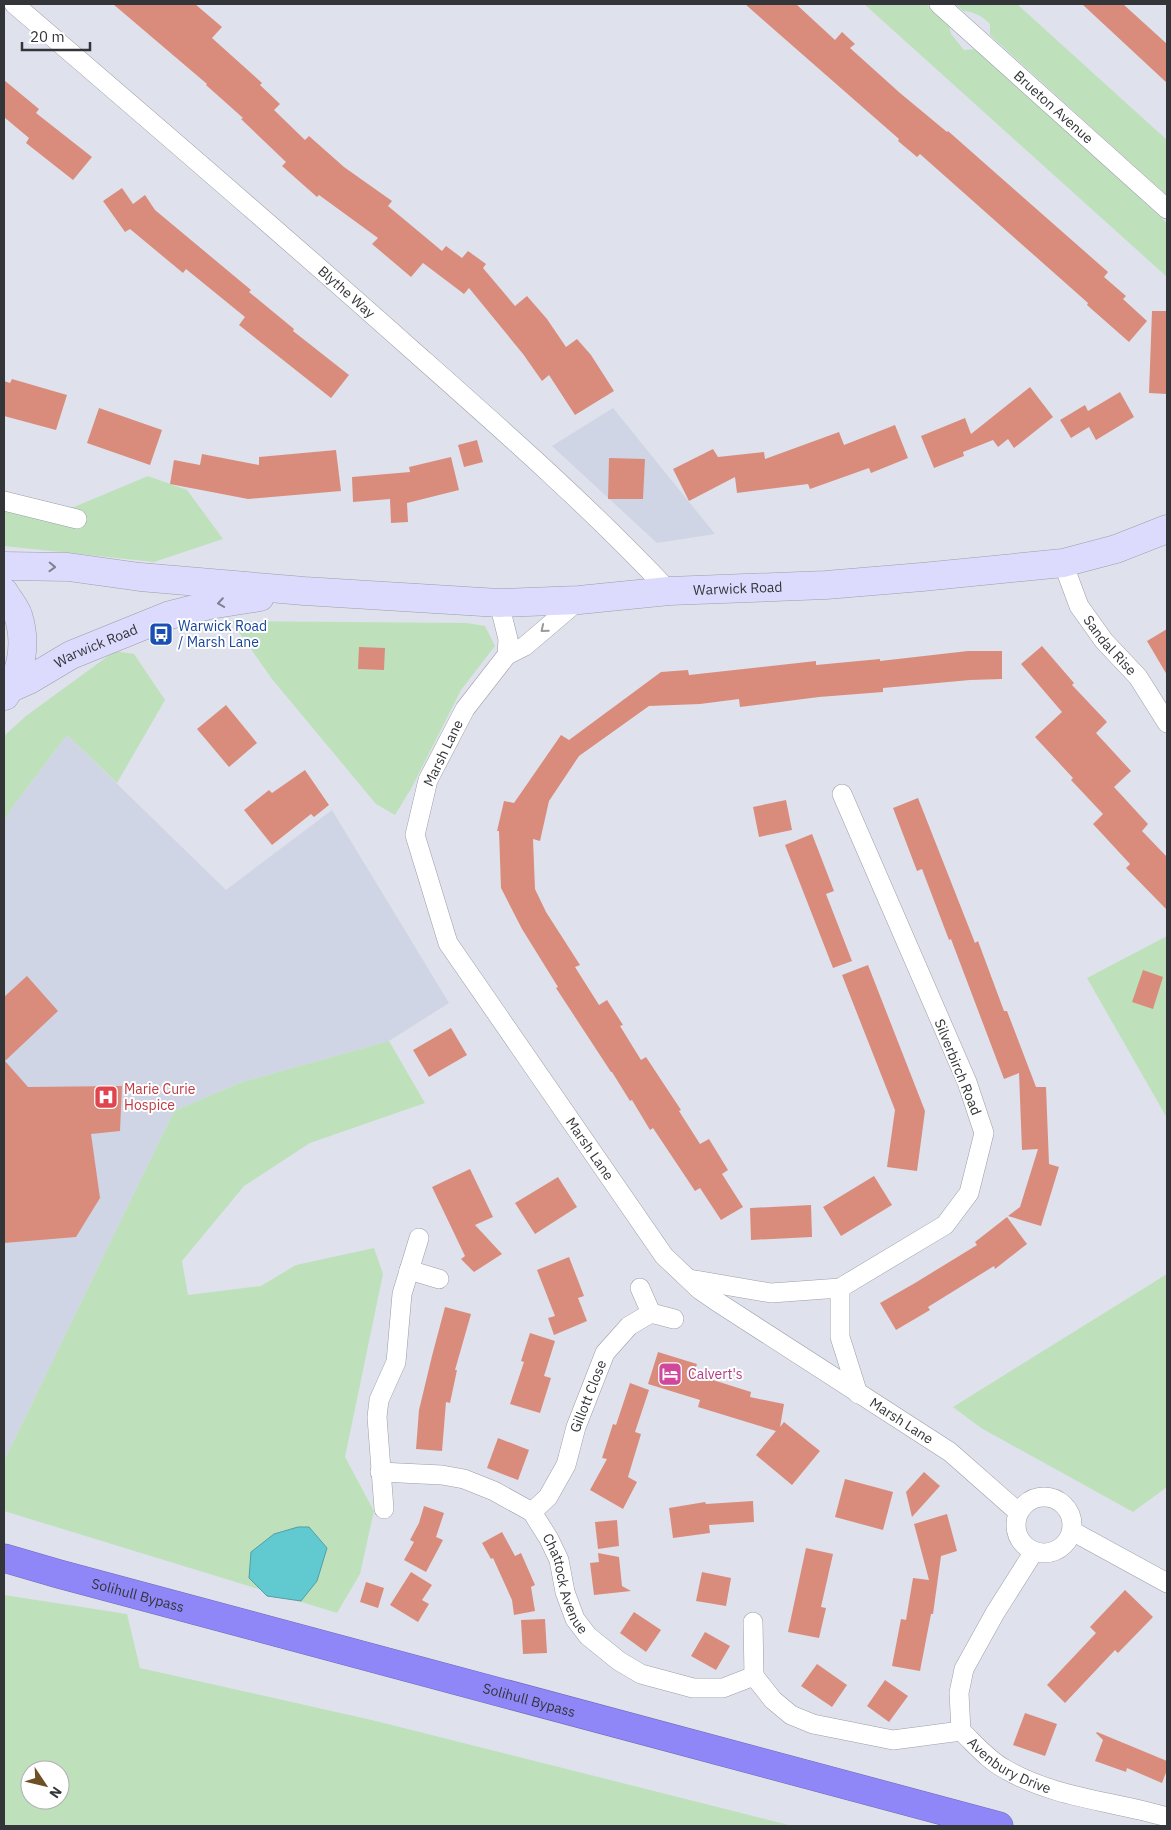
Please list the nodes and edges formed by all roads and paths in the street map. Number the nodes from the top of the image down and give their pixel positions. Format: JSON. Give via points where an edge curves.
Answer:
{"nodes":[{"id":1,"x":14,"y":4,"type":"edge"},
{"id":2,"x":940,"y":4,"type":"edge"},
{"id":3,"x":1167,"y":209,"type":"edge"},
{"id":4,"x":4,"y":501,"type":"edge"},
{"id":5,"x":77,"y":519,"type":"dead end"},
{"id":6,"x":1167,"y":529,"type":"edge"},
{"id":7,"x":1063,"y":563,"type":"junction"},
{"id":8,"x":4,"y":566,"type":"edge"},
{"id":9,"x":304,"y":591,"type":"junction"},
{"id":10,"x":669,"y":591,"type":"junction"},
{"id":11,"x":4,"y":592,"type":"edge"},
{"id":12,"x":579,"y":600,"type":"junction"},
{"id":13,"x":499,"y":603,"type":"junction"},
{"id":14,"x":507,"y":655,"type":"junction"},
{"id":15,"x":7,"y":693,"type":"edge"},
{"id":16,"x":1167,"y":722,"type":"edge"},
{"id":17,"x":842,"y":794,"type":"dead end"},
{"id":18,"x":418,"y":1238,"type":"dead end"},
{"id":19,"x":409,"y":1270,"type":"junction"},
{"id":20,"x":439,"y":1279,"type":"dead end"},
{"id":21,"x":689,"y":1279,"type":"junction"},
{"id":22,"x":640,"y":1288,"type":"dead end"},
{"id":23,"x":840,"y":1288,"type":"junction"},
{"id":24,"x":651,"y":1313,"type":"junction"},
{"id":25,"x":674,"y":1319,"type":"dead end"},
{"id":26,"x":858,"y":1394,"type":"junction"},
{"id":27,"x":380,"y":1472,"type":"junction"},
{"id":28,"x":384,"y":1509,"type":"dead end"},
{"id":29,"x":532,"y":1512,"type":"junction"},
{"id":30,"x":1018,"y":1512,"type":"junction"},
{"id":31,"x":1072,"y":1531,"type":"junction"},
{"id":32,"x":1033,"y":1553,"type":"junction"},
{"id":33,"x":4,"y":1558,"type":"edge"},
{"id":34,"x":4,"y":1565,"type":"edge"},
{"id":35,"x":59,"y":1574,"type":"junction"},
{"id":36,"x":1167,"y":1583,"type":"edge"},
{"id":37,"x":754,"y":1622,"type":"dead end"},
{"id":38,"x":754,"y":1676,"type":"junction"},
{"id":39,"x":961,"y":1731,"type":"junction"},
{"id":40,"x":1167,"y":1817,"type":"edge"},
{"id":41,"x":999,"y":1826,"type":"edge"}],
"edges":[{"from":1,"to":10,"type":"street","name":"Blythe Way","via":[[291,242],[526,452]]},
{"from":2,"to":3,"type":"street","name":"Brueton Avenue"},
{"from":4,"to":5,"type":"street"},
{"from":6,"to":7,"type":"main road","name":"Warwick Road","via":[[1116,549]]},
{"from":7,"to":10,"type":"main road","name":"Warwick Road","via":[[826,585]]},
{"from":7,"to":16,"type":"street","name":"Sandal Rise","via":[[1079,606],[1104,641],[1138,676]]},
{"from":8,"to":9,"type":"main road","name":"Warwick Road","one_way":true,"via":[[68,567]]},
{"from":9,"to":13,"type":"main road","name":"Warwick Road"},
{"from":9,"to":15,"type":"main road","name":"Warwick Road","one_way":true,"via":[[210,605],[170,615],[71,655]]},
{"from":10,"to":12,"type":"main road","name":"Warwick Road"},
{"from":11,"to":15,"type":"main road","via":[[17,614],[23,639],[21,664]]},
{"from":12,"to":13,"type":"main road","name":"Warwick Road"},
{"from":12,"to":14,"type":"street","name":"Marsh Lane","one_way":true,"via":[[525,646]]},
{"from":13,"to":14,"type":"street","via":[[508,639]]},
{"from":14,"to":21,"type":"street","name":"Marsh Lane","via":[[465,709],[428,780],[415,835],[448,943],[664,1256]]},
{"from":17,"to":23,"type":"street","name":"Silverbirch Road","via":[[967,1082],[984,1133],[969,1193],[945,1226]]},
{"from":18,"to":19,"type":"street"},
{"from":19,"to":20,"type":"street"},
{"from":19,"to":27,"type":"street","via":[[402,1294],[396,1362],[379,1400]]},
{"from":21,"to":23,"type":"street","name":"Silverbirch Road","via":[[771,1293]]},
{"from":21,"to":26,"type":"street","name":"Marsh Lane","via":[[716,1301]]},
{"from":22,"to":24,"type":"street"},
{"from":23,"to":26,"type":"street","via":[[840,1337]]},
{"from":24,"to":25,"type":"street"},
{"from":24,"to":29,"type":"street","name":"Gillott Close","via":[[629,1326],[605,1353],[576,1427],[566,1465],[548,1497]]},
{"from":26,"to":30,"type":"street","name":"Marsh Lane","via":[[950,1452]]},
{"from":27,"to":28,"type":"street"},
{"from":27,"to":29,"type":"street","name":"Chattock Avenue","via":[[464,1479]]},
{"from":29,"to":38,"type":"street","name":"Chattock Avenue","via":[[559,1560],[565,1592],[575,1619],[588,1636],[619,1661],[641,1674],[693,1688],[723,1688]]},
{"from":30,"to":31,"type":"street","via":[[1029,1500],[1045,1496],[1061,1502],[1071,1515]]},
{"from":30,"to":32,"type":"street","via":[[1015,1528],[1020,1543]]},
{"from":31,"to":32,"type":"street","via":[[1064,1546],[1050,1554]]},
{"from":31,"to":36,"type":"street"},
{"from":32,"to":39,"type":"street","name":"Avenbury Drive","via":[[964,1669],[959,1693]]},
{"from":33,"to":35,"type":"highway","name":"Solihull Bypass"},
{"from":34,"to":35,"type":"highway","name":"Solihull Bypass"},
{"from":35,"to":41,"type":"highway","name":"Solihull Bypass"},
{"from":37,"to":38,"type":"street"},
{"from":38,"to":39,"type":"street","via":[[773,1700],[791,1715],[813,1724],[893,1740]]},
{"from":39,"to":40,"type":"street","name":"Avenbury Drive","via":[[1003,1769],[1022,1778],[1074,1796]]}]}
